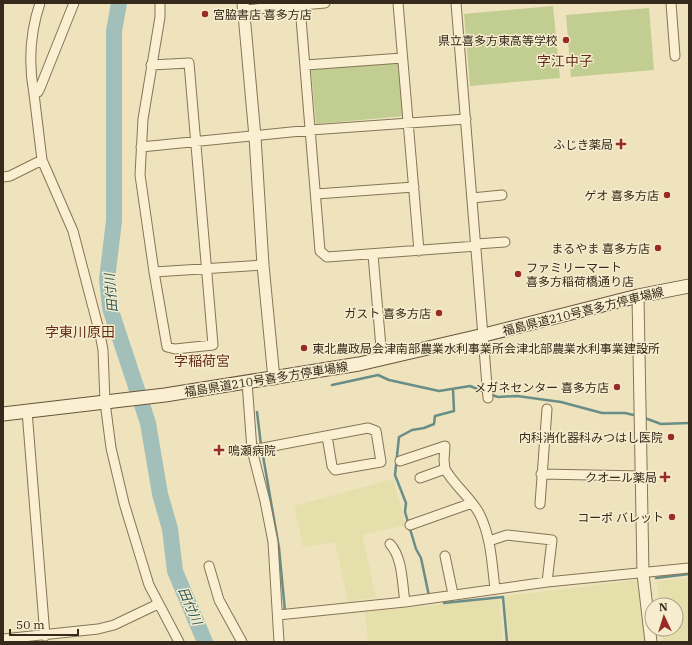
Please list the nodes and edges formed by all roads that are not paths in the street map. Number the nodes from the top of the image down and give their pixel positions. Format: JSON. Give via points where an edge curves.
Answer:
{"nodes":[{"id":1,"x":40,"y":3,"type":"edge"},
{"id":2,"x":74,"y":3,"type":"edge"},
{"id":3,"x":160,"y":3,"type":"edge"},
{"id":4,"x":322,"y":3,"type":"edge"},
{"id":5,"x":398,"y":3,"type":"edge"},
{"id":6,"x":456,"y":3,"type":"edge"},
{"id":7,"x":671,"y":3,"type":"edge"},
{"id":8,"x":300,"y":6,"type":"junction"},
{"id":9,"x":243,"y":7,"type":"edge"},
{"id":10,"x":675,"y":56,"type":"dead end"},
{"id":11,"x":402,"y":58,"type":"junction"},
{"id":12,"x":151,"y":65,"type":"junction"},
{"id":13,"x":306,"y":65,"type":"junction"},
{"id":14,"x":34,"y":94,"type":"junction"},
{"id":15,"x":466,"y":119,"type":"junction"},
{"id":16,"x":408,"y":122,"type":"junction"},
{"id":17,"x":312,"y":130,"type":"junction"},
{"id":18,"x":255,"y":137,"type":"junction"},
{"id":19,"x":195,"y":142,"type":"junction"},
{"id":20,"x":141,"y":147,"type":"junction"},
{"id":21,"x":42,"y":160,"type":"junction"},
{"id":22,"x":3,"y":177,"type":"edge"},
{"id":23,"x":414,"y":187,"type":"junction"},
{"id":24,"x":316,"y":194,"type":"junction"},
{"id":25,"x":502,"y":195,"type":"dead end"},
{"id":26,"x":472,"y":198,"type":"junction"},
{"id":27,"x":505,"y":242,"type":"dead end"},
{"id":28,"x":476,"y":245,"type":"junction"},
{"id":29,"x":419,"y":251,"type":"junction"},
{"id":30,"x":373,"y":254,"type":"junction"},
{"id":31,"x":263,"y":265,"type":"junction"},
{"id":32,"x":207,"y":268,"type":"junction"},
{"id":33,"x":154,"y":272,"type":"junction"},
{"id":34,"x":689,"y":286,"type":"edge"},
{"id":35,"x":638,"y":296,"type":"junction"},
{"id":36,"x":484,"y":335,"type":"junction"},
{"id":37,"x":382,"y":359,"type":"junction"},
{"id":38,"x":274,"y":378,"type":"junction"},
{"id":39,"x":247,"y":382,"type":"junction"},
{"id":40,"x":488,"y":398,"type":"dead end"},
{"id":41,"x":105,"y":402,"type":"junction"},
{"id":42,"x":547,"y":409,"type":"dead end"},
{"id":43,"x":27,"y":411,"type":"junction"},
{"id":44,"x":3,"y":414,"type":"edge"},
{"id":45,"x":327,"y":436,"type":"junction"},
{"id":46,"x":252,"y":450,"type":"junction"},
{"id":47,"x":400,"y":461,"type":"dead end"},
{"id":48,"x":445,"y":469,"type":"junction"},
{"id":49,"x":541,"y":474,"type":"junction"},
{"id":50,"x":642,"y":476,"type":"junction"},
{"id":51,"x":420,"y":478,"type":"dead end"},
{"id":52,"x":472,"y":503,"type":"junction"},
{"id":53,"x":540,"y":504,"type":"dead end"},
{"id":54,"x":410,"y":525,"type":"dead end"},
{"id":55,"x":489,"y":541,"type":"junction"},
{"id":56,"x":390,"y":544,"type":"dead end"},
{"id":57,"x":445,"y":556,"type":"dead end"},
{"id":58,"x":209,"y":566,"type":"dead end"},
{"id":59,"x":689,"y":568,"type":"edge"},
{"id":60,"x":643,"y":574,"type":"junction"},
{"id":61,"x":548,"y":582,"type":"junction"},
{"id":62,"x":495,"y":589,"type":"junction"},
{"id":63,"x":453,"y":594,"type":"junction"},
{"id":64,"x":405,"y":602,"type":"junction"},
{"id":65,"x":158,"y":604,"type":"junction"},
{"id":66,"x":278,"y":615,"type":"junction"},
{"id":67,"x":45,"y":636,"type":"junction"},
{"id":68,"x":3,"y":639,"type":"edge"},
{"id":69,"x":179,"y":642,"type":"edge"},
{"id":70,"x":242,"y":642,"type":"edge"},
{"id":71,"x":279,"y":642,"type":"edge"},
{"id":72,"x":651,"y":642,"type":"edge"}],
"edges":[{"from":1,"to":14,"type":"street","via":[[34,20],[30,54]]},
{"from":2,"to":14,"type":"street","via":[[40,88]]},
{"from":3,"to":12,"type":"street","via":[[160,17]]},
{"from":4,"to":8,"type":"street"},
{"from":5,"to":11,"type":"street"},
{"from":6,"to":15,"type":"street"},
{"from":7,"to":10,"type":"street"},
{"from":8,"to":9,"type":"street"},
{"from":8,"to":13,"type":"street"},
{"from":9,"to":18,"type":"street"},
{"from":11,"to":13,"type":"street"},
{"from":11,"to":16,"type":"street"},
{"from":12,"to":19,"type":"street","via":[[189,63]]},
{"from":12,"to":20,"type":"street"},
{"from":13,"to":17,"type":"street"},
{"from":14,"to":21,"type":"street"},
{"from":15,"to":16,"type":"street"},
{"from":15,"to":26,"type":"street"},
{"from":16,"to":17,"type":"street"},
{"from":16,"to":23,"type":"street"},
{"from":17,"to":18,"type":"street"},
{"from":17,"to":24,"type":"street"},
{"from":18,"to":19,"type":"street"},
{"from":18,"to":31,"type":"street"},
{"from":19,"to":20,"type":"street"},
{"from":19,"to":32,"type":"street"},
{"from":20,"to":33,"type":"street","via":[[140,181]]},
{"from":21,"to":22,"type":"street"},
{"from":21,"to":41,"type":"street","via":[[73,231],[101,339]]},
{"from":23,"to":24,"type":"street"},
{"from":23,"to":29,"type":"street"},
{"from":24,"to":30,"type":"street","via":[[320,251],[327,257]]},
{"from":25,"to":26,"type":"street"},
{"from":26,"to":28,"type":"street"},
{"from":27,"to":28,"type":"street"},
{"from":28,"to":29,"type":"street"},
{"from":28,"to":36,"type":"street"},
{"from":29,"to":30,"type":"street"},
{"from":30,"to":37,"type":"street"},
{"from":31,"to":32,"type":"street"},
{"from":31,"to":38,"type":"street"},
{"from":32,"to":33,"type":"street"},
{"from":32,"to":33,"type":"street","via":[[213,345],[175,349],[167,347]]},
{"from":34,"to":35,"type":"main road","name":"福島県道210号喜多方停車場線"},
{"from":35,"to":36,"type":"main road","name":"福島県道210号喜多方停車場線"},
{"from":35,"to":50,"type":"street"},
{"from":36,"to":37,"type":"main road","name":"福島県道210号喜多方停車場線"},
{"from":36,"to":40,"type":"street"},
{"from":37,"to":38,"type":"main road","name":"福島県道210号喜多方停車場線"},
{"from":38,"to":39,"type":"main road","name":"福島県道210号喜多方停車場線"},
{"from":39,"to":41,"type":"main road","name":"福島県道210号喜多方停車場線"},
{"from":39,"to":46,"type":"street"},
{"from":41,"to":43,"type":"main road","name":"福島県道210号喜多方停車場線"},
{"from":41,"to":65,"type":"street","via":[[111,448],[124,504],[140,560]]},
{"from":42,"to":49,"type":"street"},
{"from":43,"to":44,"type":"main road","name":"福島県道210号喜多方停車場線"},
{"from":43,"to":67,"type":"street"},
{"from":45,"to":45,"type":"street","via":[[372,429],[376,431],[381,462],[335,470],[332,466]]},
{"from":45,"to":46,"type":"street"},
{"from":46,"to":66,"type":"street","via":[[273,542]]},
{"from":47,"to":48,"type":"street","via":[[445,446]]},
{"from":48,"to":51,"type":"street"},
{"from":48,"to":52,"type":"street"},
{"from":49,"to":50,"type":"street"},
{"from":49,"to":53,"type":"street"},
{"from":50,"to":60,"type":"street"},
{"from":52,"to":54,"type":"street"},
{"from":52,"to":55,"type":"street","via":[[483,522]]},
{"from":55,"to":61,"type":"street","via":[[507,535],[552,540]]},
{"from":55,"to":62,"type":"street"},
{"from":56,"to":64,"type":"street","via":[[397,553]]},
{"from":57,"to":63,"type":"street"},
{"from":58,"to":70,"type":"street","via":[[219,600]]},
{"from":59,"to":60,"type":"street"},
{"from":60,"to":61,"type":"street"},
{"from":60,"to":72,"type":"street"},
{"from":61,"to":62,"type":"street"},
{"from":62,"to":63,"type":"street"},
{"from":63,"to":64,"type":"street"},
{"from":64,"to":66,"type":"street"},
{"from":65,"to":67,"type":"street","via":[[114,625]]},
{"from":65,"to":69,"type":"street"},
{"from":66,"to":71,"type":"street"},
{"from":67,"to":68,"type":"street"}]}
